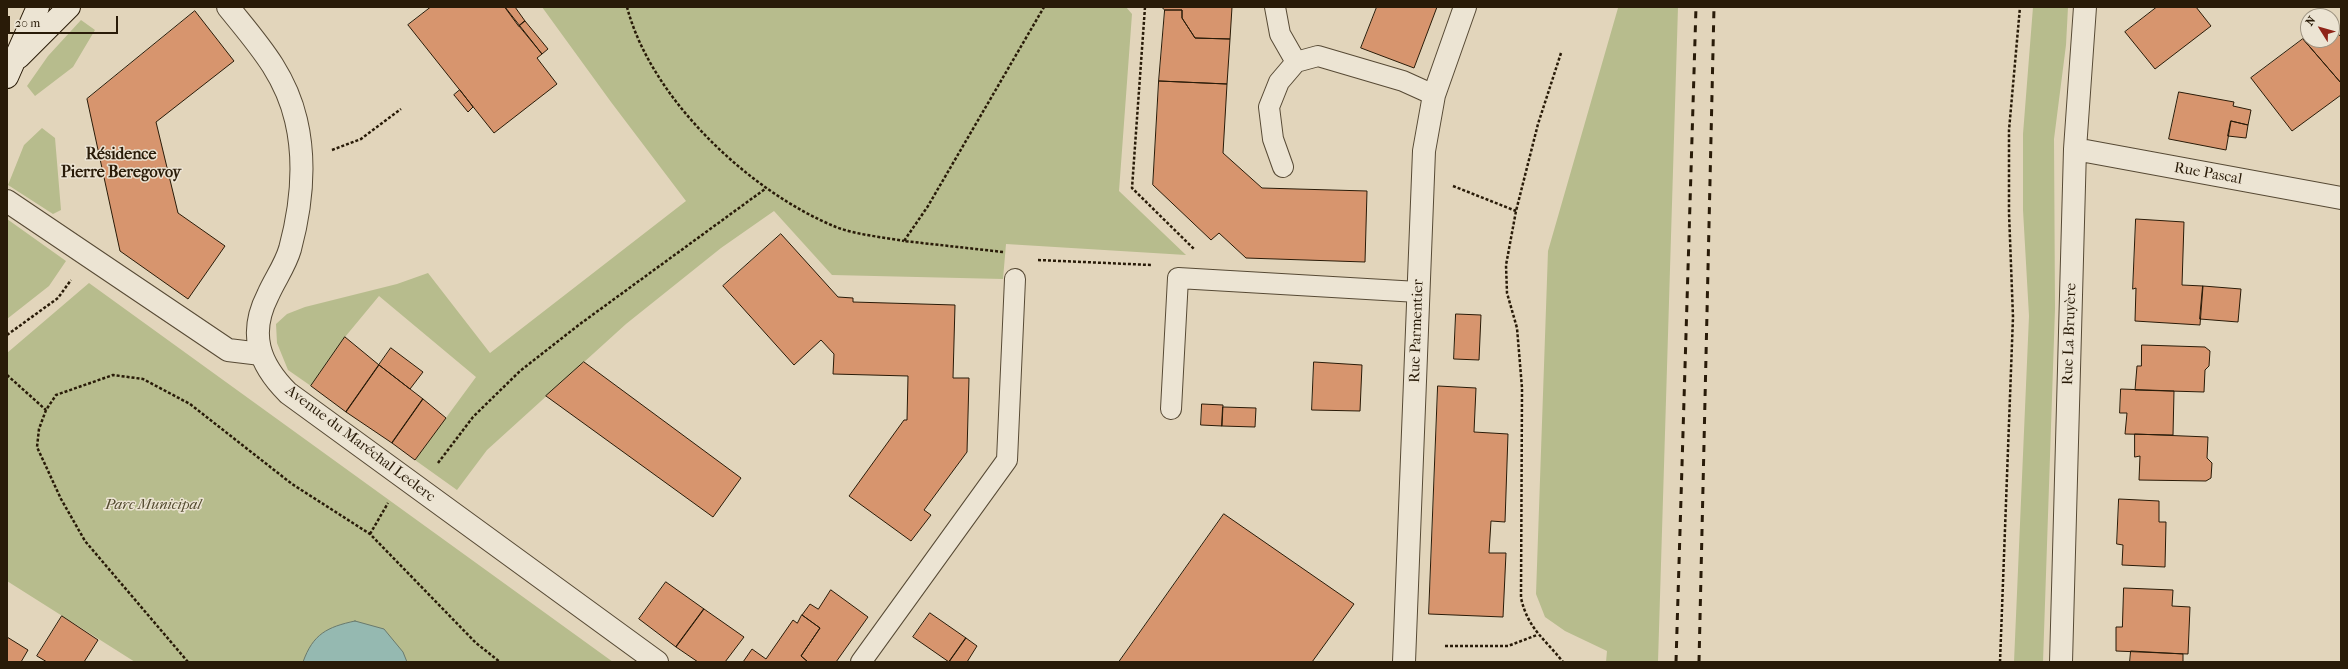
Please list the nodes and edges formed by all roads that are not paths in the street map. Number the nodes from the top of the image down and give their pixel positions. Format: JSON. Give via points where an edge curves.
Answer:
{"nodes":[{"id":1,"x":38,"y":7,"type":"edge"},
{"id":2,"x":69,"y":7,"type":"edge"},
{"id":3,"x":228,"y":7,"type":"edge"},
{"id":4,"x":1275,"y":7,"type":"edge"},
{"id":5,"x":1465,"y":7,"type":"edge"},
{"id":6,"x":2085,"y":7,"type":"edge"},
{"id":7,"x":1296,"y":62,"type":"junction"},
{"id":8,"x":11,"y":68,"type":"edge"},
{"id":9,"x":1434,"y":95,"type":"junction"},
{"id":10,"x":2075,"y":149,"type":"junction"},
{"id":11,"x":1283,"y":167,"type":"dead end"},
{"id":12,"x":2341,"y":198,"type":"edge"},
{"id":13,"x":7,"y":201,"type":"edge"},
{"id":14,"x":1015,"y":279,"type":"road end"},
{"id":15,"x":1418,"y":292,"type":"junction"},
{"id":16,"x":261,"y":354,"type":"junction"},
{"id":17,"x":1171,"y":409,"type":"dead end"},
{"id":18,"x":657,"y":662,"type":"edge"},
{"id":19,"x":861,"y":662,"type":"edge"},
{"id":20,"x":1404,"y":662,"type":"edge"},
{"id":21,"x":2061,"y":662,"type":"edge"}],
"edges":[{"from":1,"to":8,"type":"street"},
{"from":2,"to":8,"type":"street"},
{"from":3,"to":16,"type":"street","name":"Avenue du Maréchal Leclerc","via":[[273,63],[286,88],[296,121],[300,154],[300,205],[290,250],[260,312],[257,336]]},
{"from":4,"to":7,"type":"lane","via":[[1280,34]]},
{"from":5,"to":9,"type":"street","name":"Rue Parmentier"},
{"from":6,"to":10,"type":"street","name":"Rue La Bruyère"},
{"from":7,"to":9,"type":"lane","via":[[1318,56],[1403,81]]},
{"from":7,"to":11,"type":"lane","via":[[1279,82],[1269,107],[1272,139]]},
{"from":9,"to":15,"type":"street","name":"Rue Parmentier","via":[[1424,151]]},
{"from":10,"to":12,"type":"street","name":"Rue Pascal"},
{"from":10,"to":21,"type":"street","name":"Rue La Bruyère"},
{"from":13,"to":16,"type":"street","via":[[228,350]]},
{"from":14,"to":19,"type":"lane","via":[[1007,460]]},
{"from":15,"to":17,"type":"lane","via":[[1178,278]]},
{"from":15,"to":20,"type":"street","name":"Rue Parmentier"},
{"from":16,"to":18,"type":"street","name":"Avenue du Maréchal Leclerc","via":[[273,378],[288,393]]}]}
